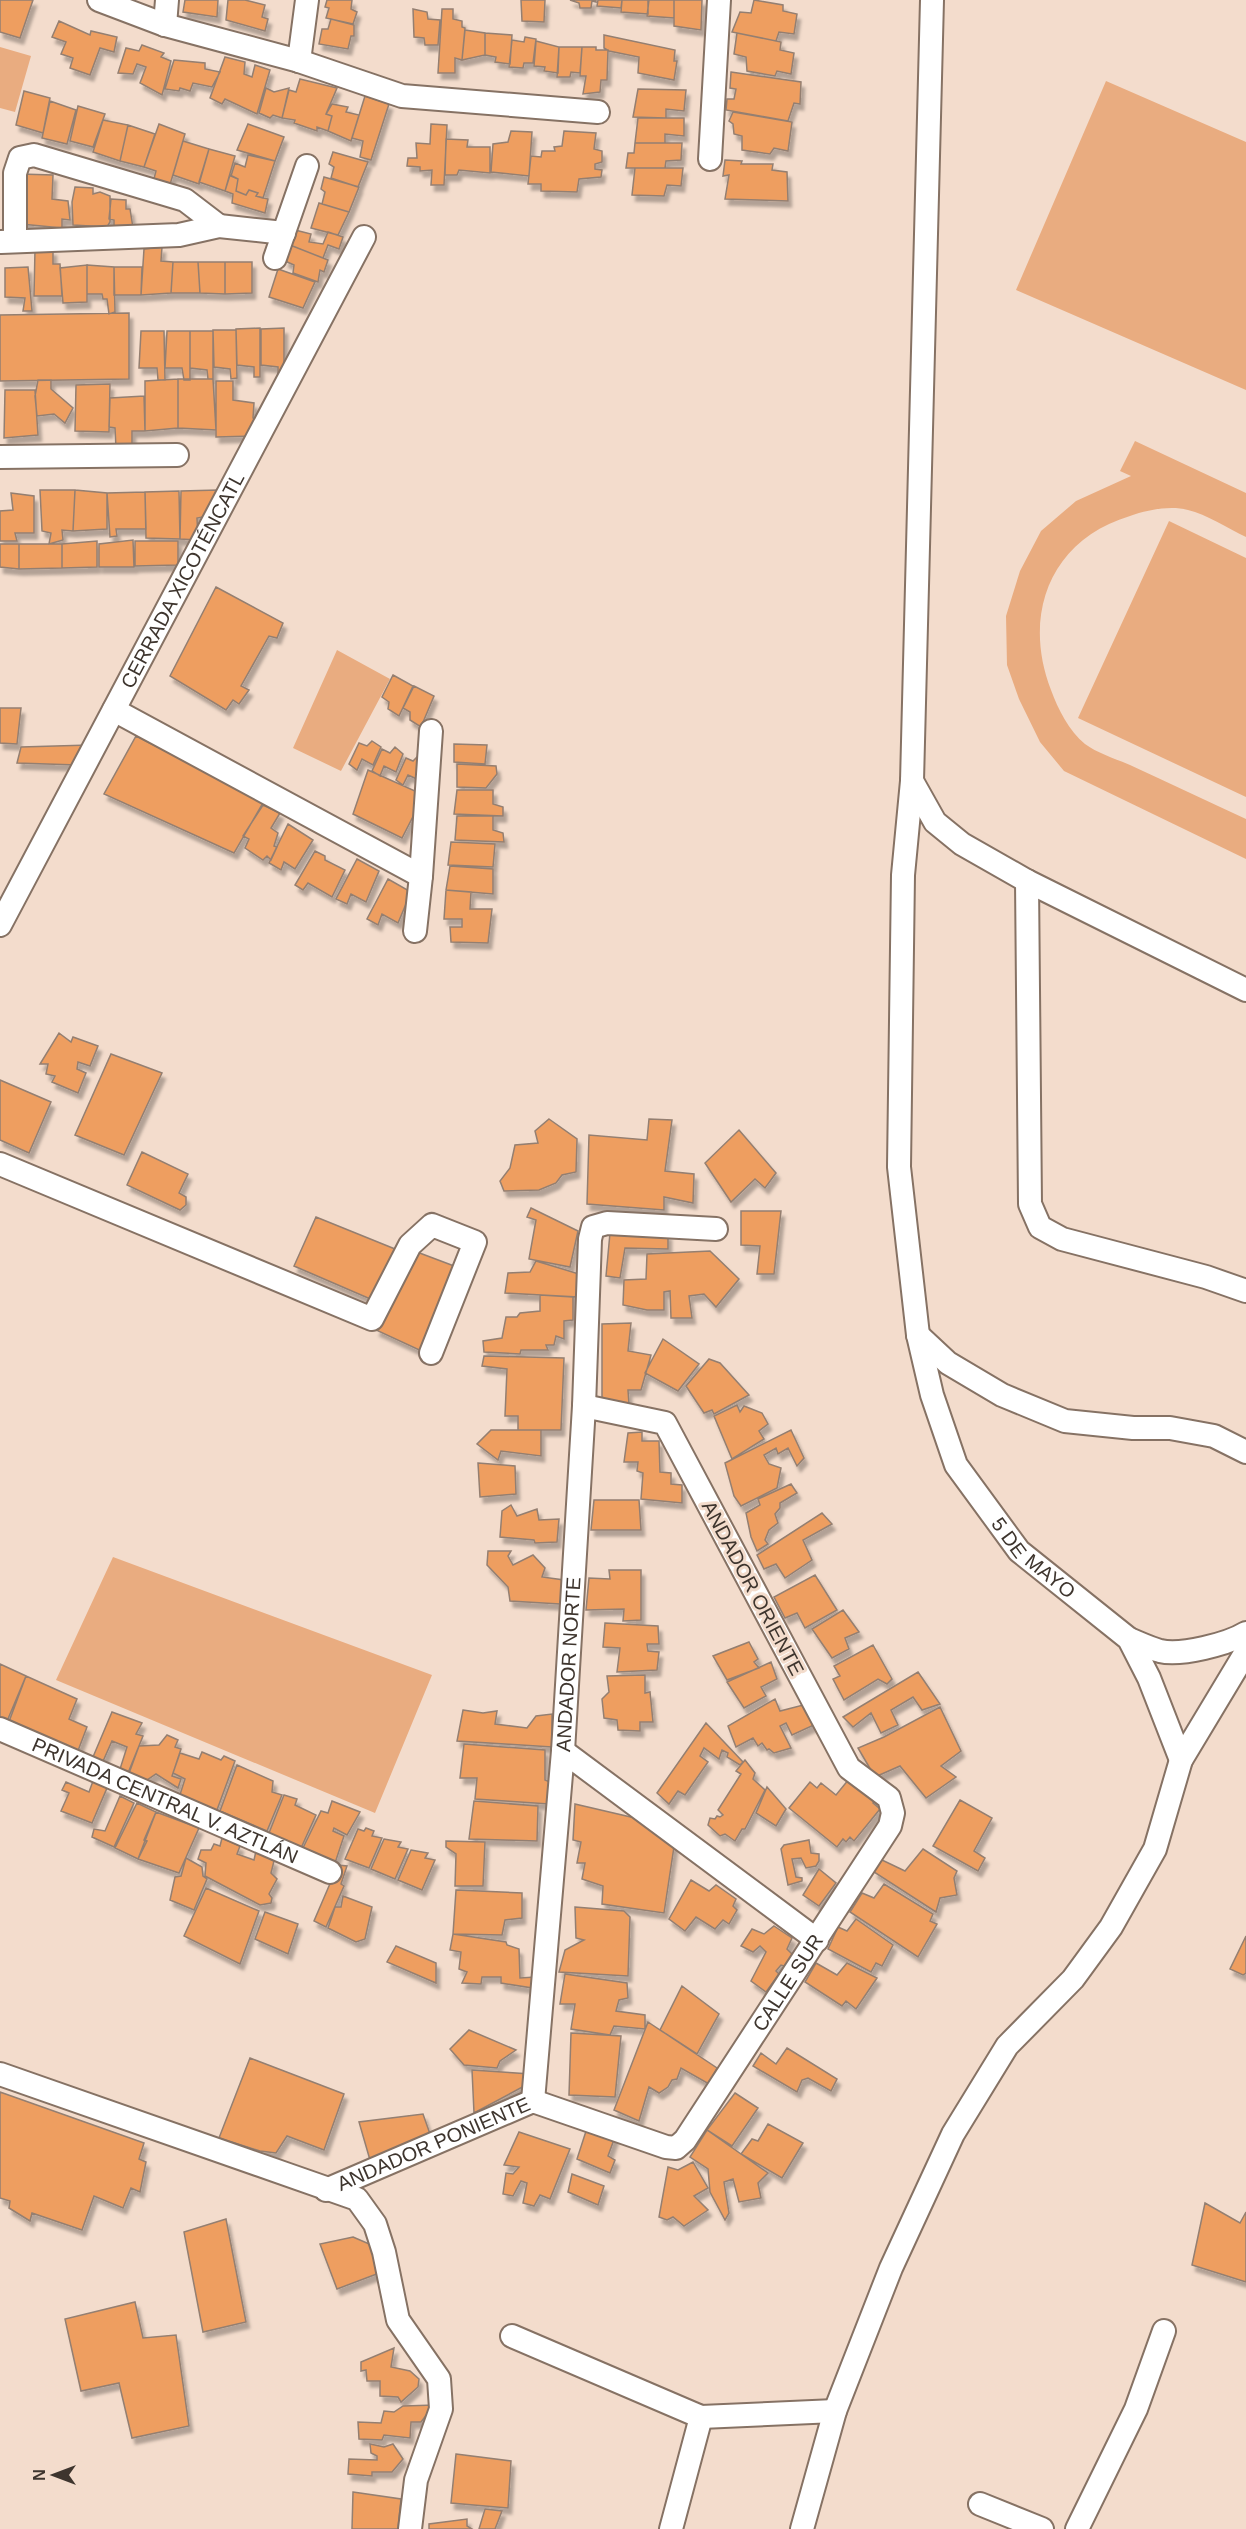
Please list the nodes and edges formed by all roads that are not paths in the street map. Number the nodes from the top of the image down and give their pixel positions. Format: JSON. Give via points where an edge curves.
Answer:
{"nodes":[{"id":1,"x":99,"y":0,"type":"edge"},
{"id":2,"x":167,"y":0,"type":"edge"},
{"id":3,"x":307,"y":0,"type":"edge"},
{"id":4,"x":719,"y":0,"type":"edge"},
{"id":5,"x":932,"y":0,"type":"edge"},
{"id":6,"x":165,"y":25,"type":"junction"},
{"id":7,"x":299,"y":61,"type":"junction"},
{"id":8,"x":598,"y":111,"type":"dead end"},
{"id":9,"x":710,"y":159,"type":"dead end"},
{"id":10,"x":307,"y":166,"type":"dead end"},
{"id":11,"x":219,"y":226,"type":"junction"},
{"id":12,"x":284,"y":232,"type":"junction"},
{"id":13,"x":364,"y":237,"type":"dead end"},
{"id":14,"x":8,"y":241,"type":"edge"},
{"id":15,"x":275,"y":258,"type":"dead end"},
{"id":16,"x":177,"y":455,"type":"dead end"},
{"id":17,"x":0,"y":457,"type":"edge"},
{"id":18,"x":114,"y":710,"type":"junction"},
{"id":19,"x":430,"y":731,"type":"dead end"},
{"id":20,"x":912,"y":781,"type":"junction"},
{"id":21,"x":421,"y":876,"type":"junction"},
{"id":22,"x":1027,"y":881,"type":"junction"},
{"id":23,"x":0,"y":925,"type":"edge"},
{"id":24,"x":415,"y":931,"type":"dead end"},
{"id":25,"x":1246,"y":990,"type":"edge"},
{"id":26,"x":0,"y":1164,"type":"edge"},
{"id":27,"x":716,"y":1229,"type":"dead end"},
{"id":28,"x":1246,"y":1291,"type":"edge"},
{"id":29,"x":918,"y":1335,"type":"junction"},
{"id":30,"x":431,"y":1353,"type":"dead end"},
{"id":31,"x":584,"y":1406,"type":"junction"},
{"id":32,"x":1246,"y":1452,"type":"edge"},
{"id":33,"x":1246,"y":1633,"type":"edge"},
{"id":34,"x":1129,"y":1639,"type":"junction"},
{"id":35,"x":1246,"y":1652,"type":"edge"},
{"id":36,"x":0,"y":1729,"type":"edge"},
{"id":37,"x":563,"y":1751,"type":"junction"},
{"id":38,"x":1181,"y":1760,"type":"junction"},
{"id":39,"x":893,"y":1813,"type":"joint"},
{"id":40,"x":330,"y":1872,"type":"dead end"},
{"id":41,"x":817,"y":1940,"type":"junction"},
{"id":42,"x":0,"y":2074,"type":"edge"},
{"id":43,"x":533,"y":2100,"type":"junction"},
{"id":44,"x":676,"y":2148,"type":"joint"},
{"id":45,"x":326,"y":2190,"type":"junction"},
{"id":46,"x":1164,"y":2331,"type":"dead end"},
{"id":47,"x":512,"y":2336,"type":"dead end"},
{"id":48,"x":835,"y":2412,"type":"junction"},
{"id":49,"x":701,"y":2417,"type":"junction"},
{"id":50,"x":980,"y":2504,"type":"dead end"},
{"id":51,"x":410,"y":2529,"type":"edge"},
{"id":52,"x":671,"y":2529,"type":"edge"},
{"id":53,"x":802,"y":2529,"type":"edge"},
{"id":54,"x":1042,"y":2529,"type":"edge"},
{"id":55,"x":1077,"y":2529,"type":"edge"}],
"edges":[{"from":1,"to":6,"type":"street"},
{"from":2,"to":6,"type":"street"},
{"from":3,"to":7,"type":"street"},
{"from":4,"to":9,"type":"street"},
{"from":5,"to":20,"type":"street","name":"5 DE MAYO"},
{"from":6,"to":7,"type":"street"},
{"from":7,"to":8,"type":"street","via":[[402,96]]},
{"from":10,"to":12,"type":"street"},
{"from":11,"to":12,"type":"street"},
{"from":11,"to":14,"type":"street","via":[[179,235]]},
{"from":11,"to":14,"type":"street","via":[[185,200],[34,155],[20,158],[15,173]]},
{"from":12,"to":15,"type":"street"},
{"from":13,"to":18,"type":"street","name":"CERRADA XICOTÉNCATL"},
{"from":16,"to":17,"type":"street"},
{"from":18,"to":21,"type":"street"},
{"from":18,"to":23,"type":"street","name":"CERRADA XICOTÉNCATL"},
{"from":19,"to":21,"type":"street"},
{"from":20,"to":22,"type":"street","via":[[935,822],[962,844]]},
{"from":20,"to":29,"type":"street","name":"5 DE MAYO","via":[[903,875],[899,1167]]},
{"from":21,"to":24,"type":"street"},
{"from":22,"to":25,"type":"street"},
{"from":22,"to":28,"type":"street","via":[[1030,1204],[1040,1227],[1062,1239]]},
{"from":26,"to":30,"type":"street","via":[[372,1319],[410,1245],[432,1225],[475,1242]]},
{"from":27,"to":31,"type":"street","name":"ANDADOR NORTE","via":[[607,1223],[593,1227]]},
{"from":29,"to":32,"type":"street","via":[[948,1363],[1002,1395],[1065,1421],[1170,1428],[1214,1436]]},
{"from":29,"to":34,"type":"street","name":"5 DE MAYO","via":[[932,1395],[956,1465],[1019,1551]]},
{"from":31,"to":37,"type":"street","name":"ANDADOR NORTE"},
{"from":31,"to":39,"type":"street","name":"ANDADOR ORIENTE","via":[[665,1424],[849,1768],[889,1798]]},
{"from":33,"to":34,"type":"street","via":[[1189,1650],[1161,1651]]},
{"from":34,"to":38,"type":"street","name":"5 DE MAYO"},
{"from":35,"to":38,"type":"street"},
{"from":36,"to":40,"type":"street","name":"PRIVADA CENTRAL V. AZTLÁN"},
{"from":37,"to":41,"type":"street"},
{"from":37,"to":43,"type":"street","name":"ANDADOR NORTE"},
{"from":38,"to":48,"type":"street","via":[[1155,1849],[1112,1927],[1072,1979],[1007,2046],[953,2134],[891,2268]]},
{"from":39,"to":41,"type":"street","name":"CALLE SUR","via":[[890,1826]]},
{"from":41,"to":44,"type":"street","name":"CALLE SUR"},
{"from":42,"to":45,"type":"street"},
{"from":43,"to":44,"type":"street","name":"ANDADOR PONIENTE"},
{"from":43,"to":45,"type":"street","name":"ANDADOR PONIENTE"},
{"from":45,"to":51,"type":"street","via":[[357,2199],[375,2224],[398,2320],[439,2379],[441,2409],[416,2480]]},
{"from":46,"to":55,"type":"street","via":[[1136,2409]]},
{"from":47,"to":49,"type":"street"},
{"from":48,"to":49,"type":"street"},
{"from":48,"to":53,"type":"street"},
{"from":49,"to":52,"type":"street"},
{"from":50,"to":54,"type":"street"}]}
